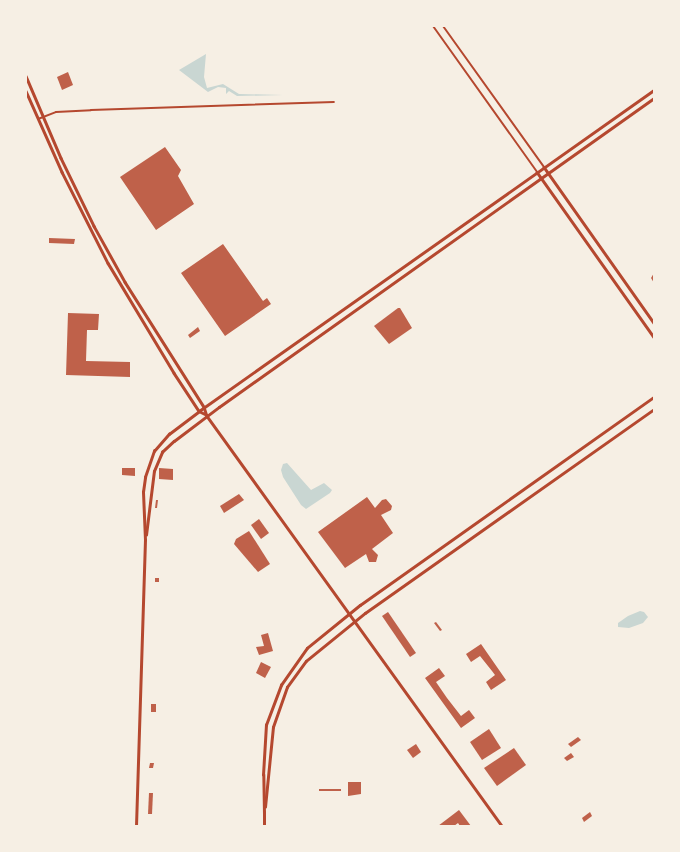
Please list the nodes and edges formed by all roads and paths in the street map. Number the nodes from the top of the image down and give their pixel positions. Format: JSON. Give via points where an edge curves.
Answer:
{"nodes":[{"id":1,"x":433,"y":26,"type":"edge"},
{"id":2,"x":443,"y":26,"type":"edge"},
{"id":3,"x":26,"y":76,"type":"edge"},
{"id":4,"x":654,"y":90,"type":"edge"},
{"id":5,"x":26,"y":91,"type":"edge"},
{"id":6,"x":654,"y":98,"type":"edge"},
{"id":7,"x":334,"y":102,"type":"dead end"},
{"id":8,"x":42,"y":117,"type":"junction"},
{"id":9,"x":38,"y":119,"type":"junction"},
{"id":10,"x":544,"y":167,"type":"junction"},
{"id":11,"x":537,"y":172,"type":"junction"},
{"id":12,"x":548,"y":173,"type":"junction"},
{"id":13,"x":541,"y":179,"type":"junction"},
{"id":14,"x":654,"y":323,"type":"edge"},
{"id":15,"x":654,"y":337,"type":"edge"},
{"id":16,"x":654,"y":397,"type":"edge"},
{"id":17,"x":204,"y":407,"type":"junction"},
{"id":18,"x":654,"y":409,"type":"edge"},
{"id":19,"x":199,"y":411,"type":"junction"},
{"id":20,"x":207,"y":416,"type":"junction"},
{"id":21,"x":145,"y":540,"type":"junction"},
{"id":22,"x":348,"y":614,"type":"junction"},
{"id":23,"x":354,"y":621,"type":"junction"},
{"id":24,"x":264,"y":814,"type":"junction"},
{"id":25,"x":136,"y":826,"type":"edge"},
{"id":26,"x":264,"y":826,"type":"edge"},
{"id":27,"x":502,"y":826,"type":"edge"}],
"edges":[{"from":1,"to":11,"type":"street"},
{"from":2,"to":10,"type":"street"},
{"from":3,"to":8,"type":"main road"},
{"from":4,"to":10,"type":"main road"},
{"from":5,"to":9,"type":"main road"},
{"from":6,"to":12,"type":"main road"},
{"from":7,"to":8,"type":"street","via":[[91,110],[56,112]]},
{"from":8,"to":9,"type":"street"},
{"from":8,"to":17,"type":"main road","via":[[107,250],[148,321]]},
{"from":9,"to":19,"type":"main road","via":[[106,258]]},
{"from":10,"to":11,"type":"main road"},
{"from":10,"to":12,"type":"main road"},
{"from":11,"to":13,"type":"main road"},
{"from":11,"to":17,"type":"main road"},
{"from":12,"to":13,"type":"main road"},
{"from":12,"to":14,"type":"main road"},
{"from":13,"to":15,"type":"main road"},
{"from":13,"to":20,"type":"main road"},
{"from":16,"to":22,"type":"main road"},
{"from":17,"to":19,"type":"main road"},
{"from":17,"to":20,"type":"main road"},
{"from":18,"to":23,"type":"main road"},
{"from":19,"to":20,"type":"main road"},
{"from":19,"to":21,"type":"main road","via":[[169,434],[154,451],[149,462],[143,492]]},
{"from":20,"to":21,"type":"main road","via":[[170,445],[157,462],[151,485]]},
{"from":20,"to":22,"type":"main road"},
{"from":21,"to":25,"type":"main road"},
{"from":22,"to":23,"type":"main road"},
{"from":22,"to":24,"type":"main road","via":[[299,657],[276,696],[265,737]]},
{"from":23,"to":24,"type":"main road","via":[[306,661],[281,700],[272,727]]},
{"from":23,"to":27,"type":"main road"},
{"from":24,"to":26,"type":"main road"}]}
